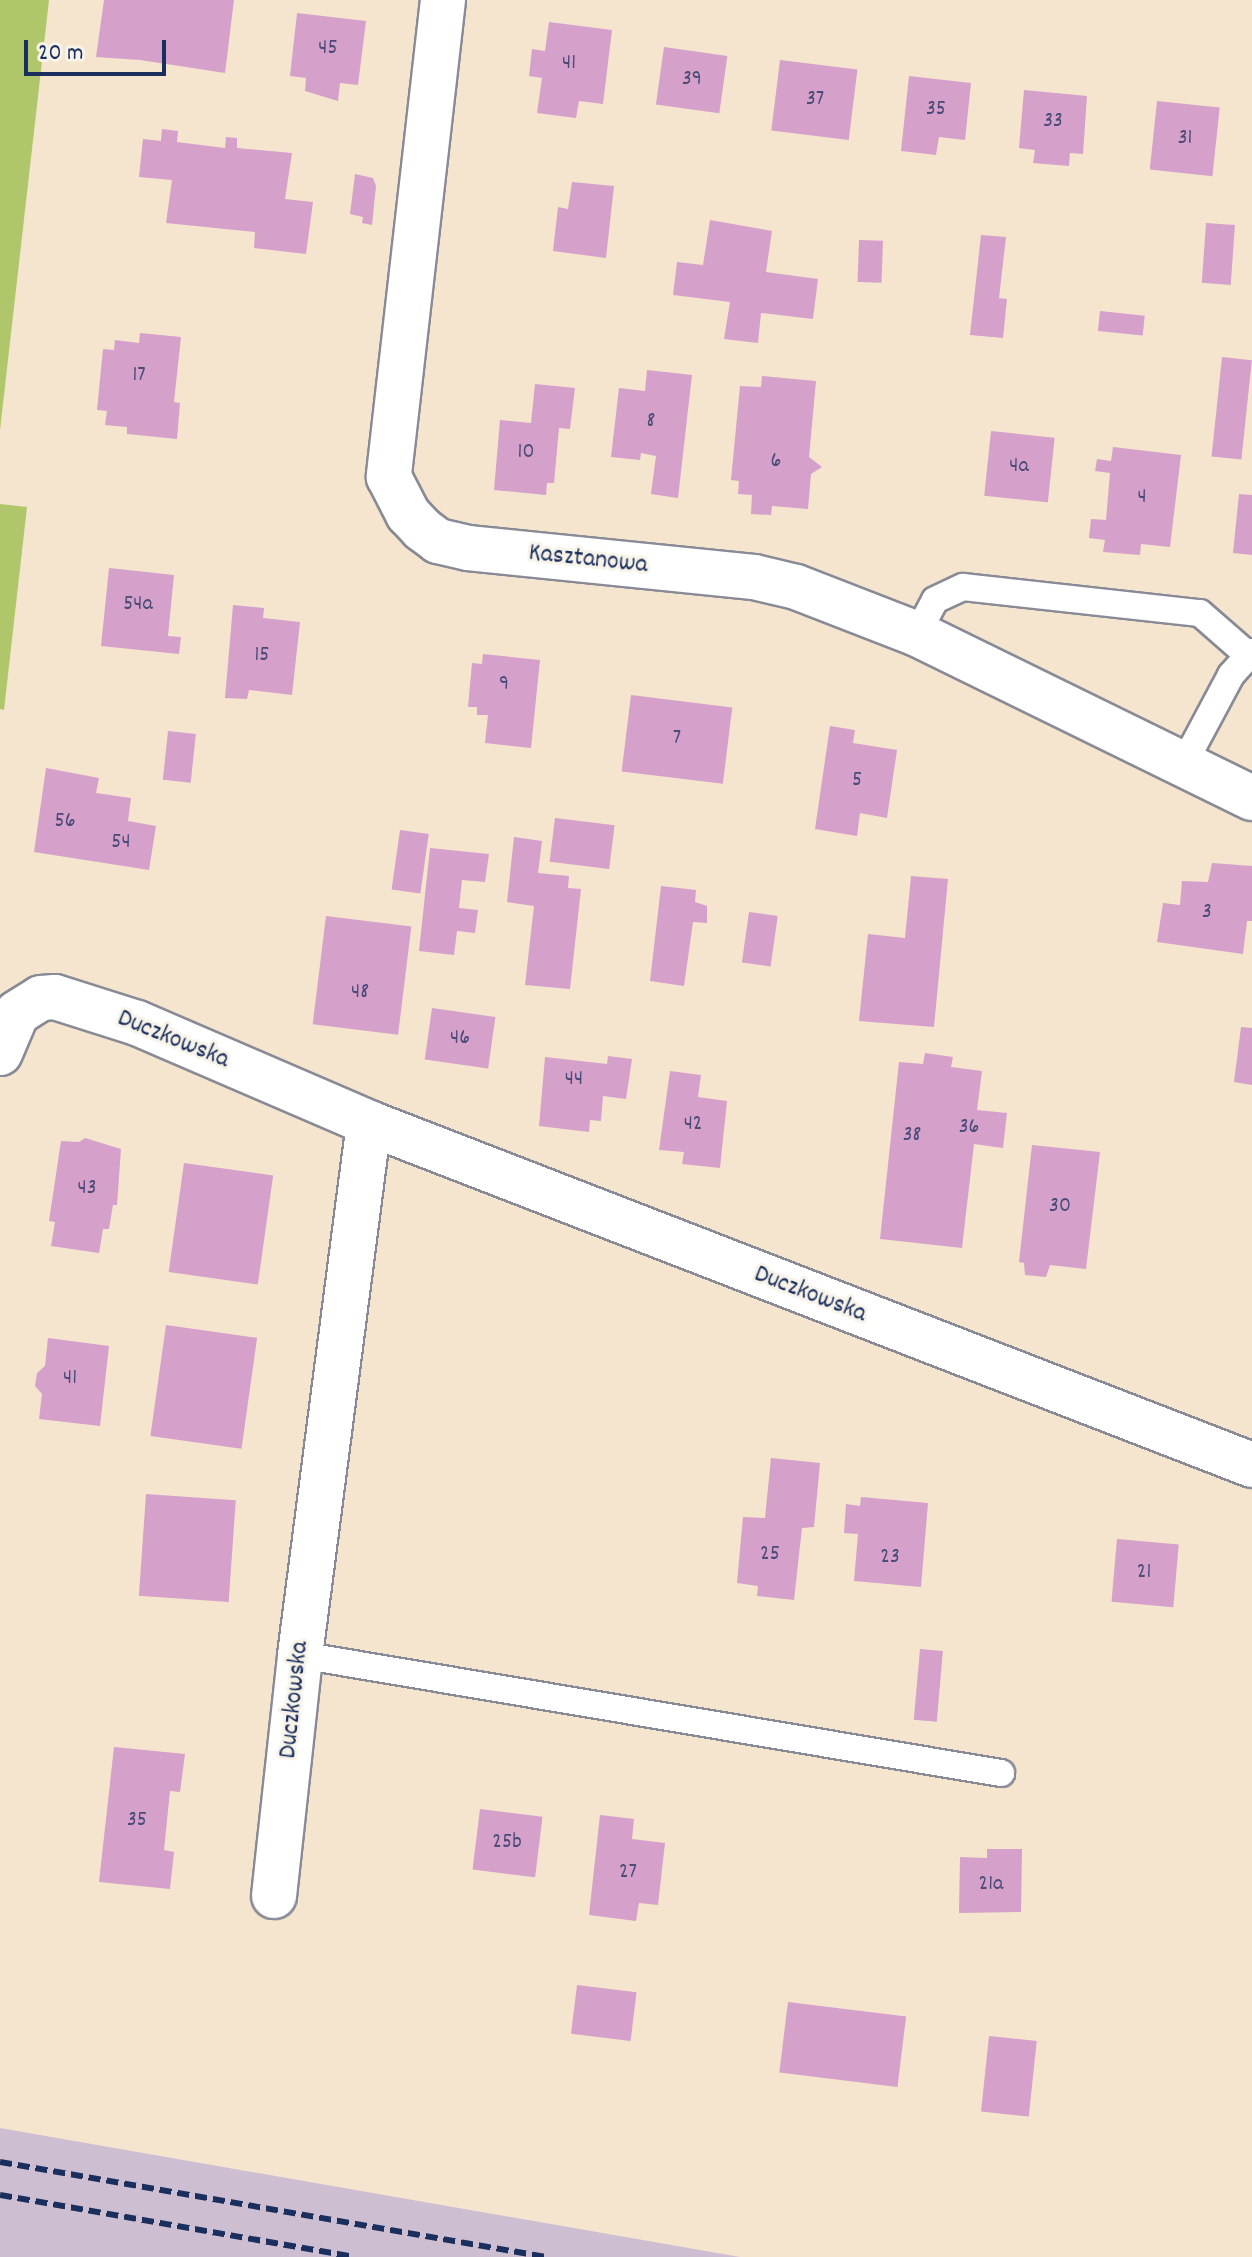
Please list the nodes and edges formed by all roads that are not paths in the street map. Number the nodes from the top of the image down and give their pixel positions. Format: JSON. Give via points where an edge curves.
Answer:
{"nodes":[{"id":1,"x":443,"y":0,"type":"edge"},
{"id":2,"x":917,"y":634,"type":"junction"},
{"id":3,"x":1250,"y":654,"type":"edge"},
{"id":4,"x":1183,"y":765,"type":"junction"},
{"id":5,"x":1252,"y":798,"type":"edge"},
{"id":6,"x":0,"y":1053,"type":"edge"},
{"id":7,"x":369,"y":1123,"type":"junction"},
{"id":8,"x":1252,"y":1465,"type":"edge"},
{"id":9,"x":300,"y":1655,"type":"junction"},
{"id":10,"x":1001,"y":1773,"type":"dead end"},
{"id":11,"x":274,"y":1896,"type":"dead end"}],
"edges":[{"from":1,"to":2,"type":"street","name":"Kasztanowa","via":[[389,477],[408,514],[422,529],[452,545],[754,577],[796,587]]},
{"from":2,"to":3,"type":"lane","via":[[935,600],[963,587],[1200,613]]},
{"from":2,"to":4,"type":"street","name":"Kasztanowa"},
{"from":3,"to":4,"type":"lane","via":[[1231,675]]},
{"from":4,"to":5,"type":"street","name":"Kasztanowa"},
{"from":6,"to":7,"type":"street","name":"Duczkowska","via":[[17,1013],[41,998],[55,997],[137,1023]]},
{"from":7,"to":8,"type":"street","name":"Duczkowska"},
{"from":7,"to":9,"type":"street","name":"Duczkowska"},
{"from":9,"to":10,"type":"lane"},
{"from":9,"to":11,"type":"street","name":"Duczkowska"}]}
